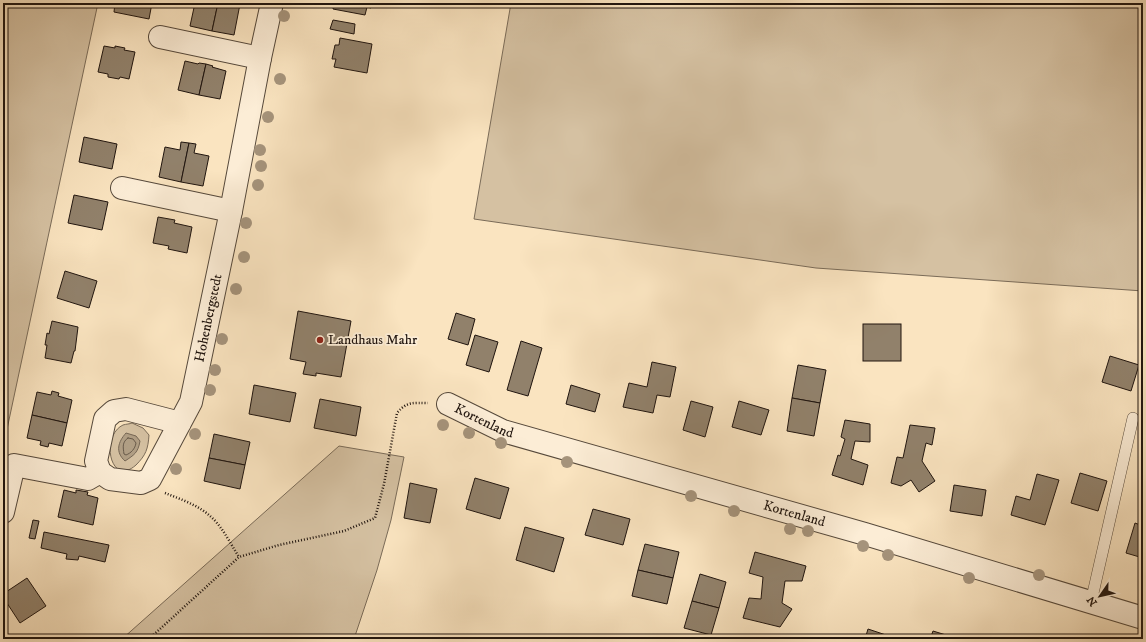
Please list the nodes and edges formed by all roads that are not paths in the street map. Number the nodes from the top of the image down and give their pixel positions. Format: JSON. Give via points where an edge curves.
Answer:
{"nodes":[{"id":1,"x":272,"y":3,"type":"edge"},
{"id":2,"x":160,"y":37,"type":"dead end"},
{"id":3,"x":260,"y":58,"type":"junction"},
{"id":4,"x":122,"y":188,"type":"dead end"},
{"id":5,"x":231,"y":211,"type":"junction"},
{"id":6,"x":448,"y":404,"type":"road end"},
{"id":7,"x":1133,"y":418,"type":"dead end"},
{"id":8,"x":180,"y":423,"type":"junction"},
{"id":9,"x":100,"y":472,"type":"junction"},
{"id":10,"x":3,"y":512,"type":"edge"},
{"id":11,"x":1091,"y":602,"type":"junction"},
{"id":12,"x":1143,"y":618,"type":"edge"}],
"edges":[{"from":1,"to":3,"type":"street","name":"Hohenbergstedt"},
{"from":2,"to":3,"type":"street"},
{"from":3,"to":5,"type":"street","name":"Hohenbergstedt"},
{"from":4,"to":5,"type":"street"},
{"from":5,"to":8,"type":"street","name":"Hohenbergstedt","via":[[191,402]]},
{"from":6,"to":11,"type":"street","name":"Kortenland","via":[[503,431],[865,534]]},
{"from":7,"to":11,"type":"lane"},
{"from":8,"to":9,"type":"street","name":"Hohenbergstedt","via":[[150,479],[141,483],[110,479]]},
{"from":8,"to":9,"type":"street","via":[[126,409],[114,411],[105,419],[96,461]]},
{"from":9,"to":10,"type":"street","via":[[88,479],[14,465]]},
{"from":11,"to":12,"type":"street","name":"Kortenland"}]}
